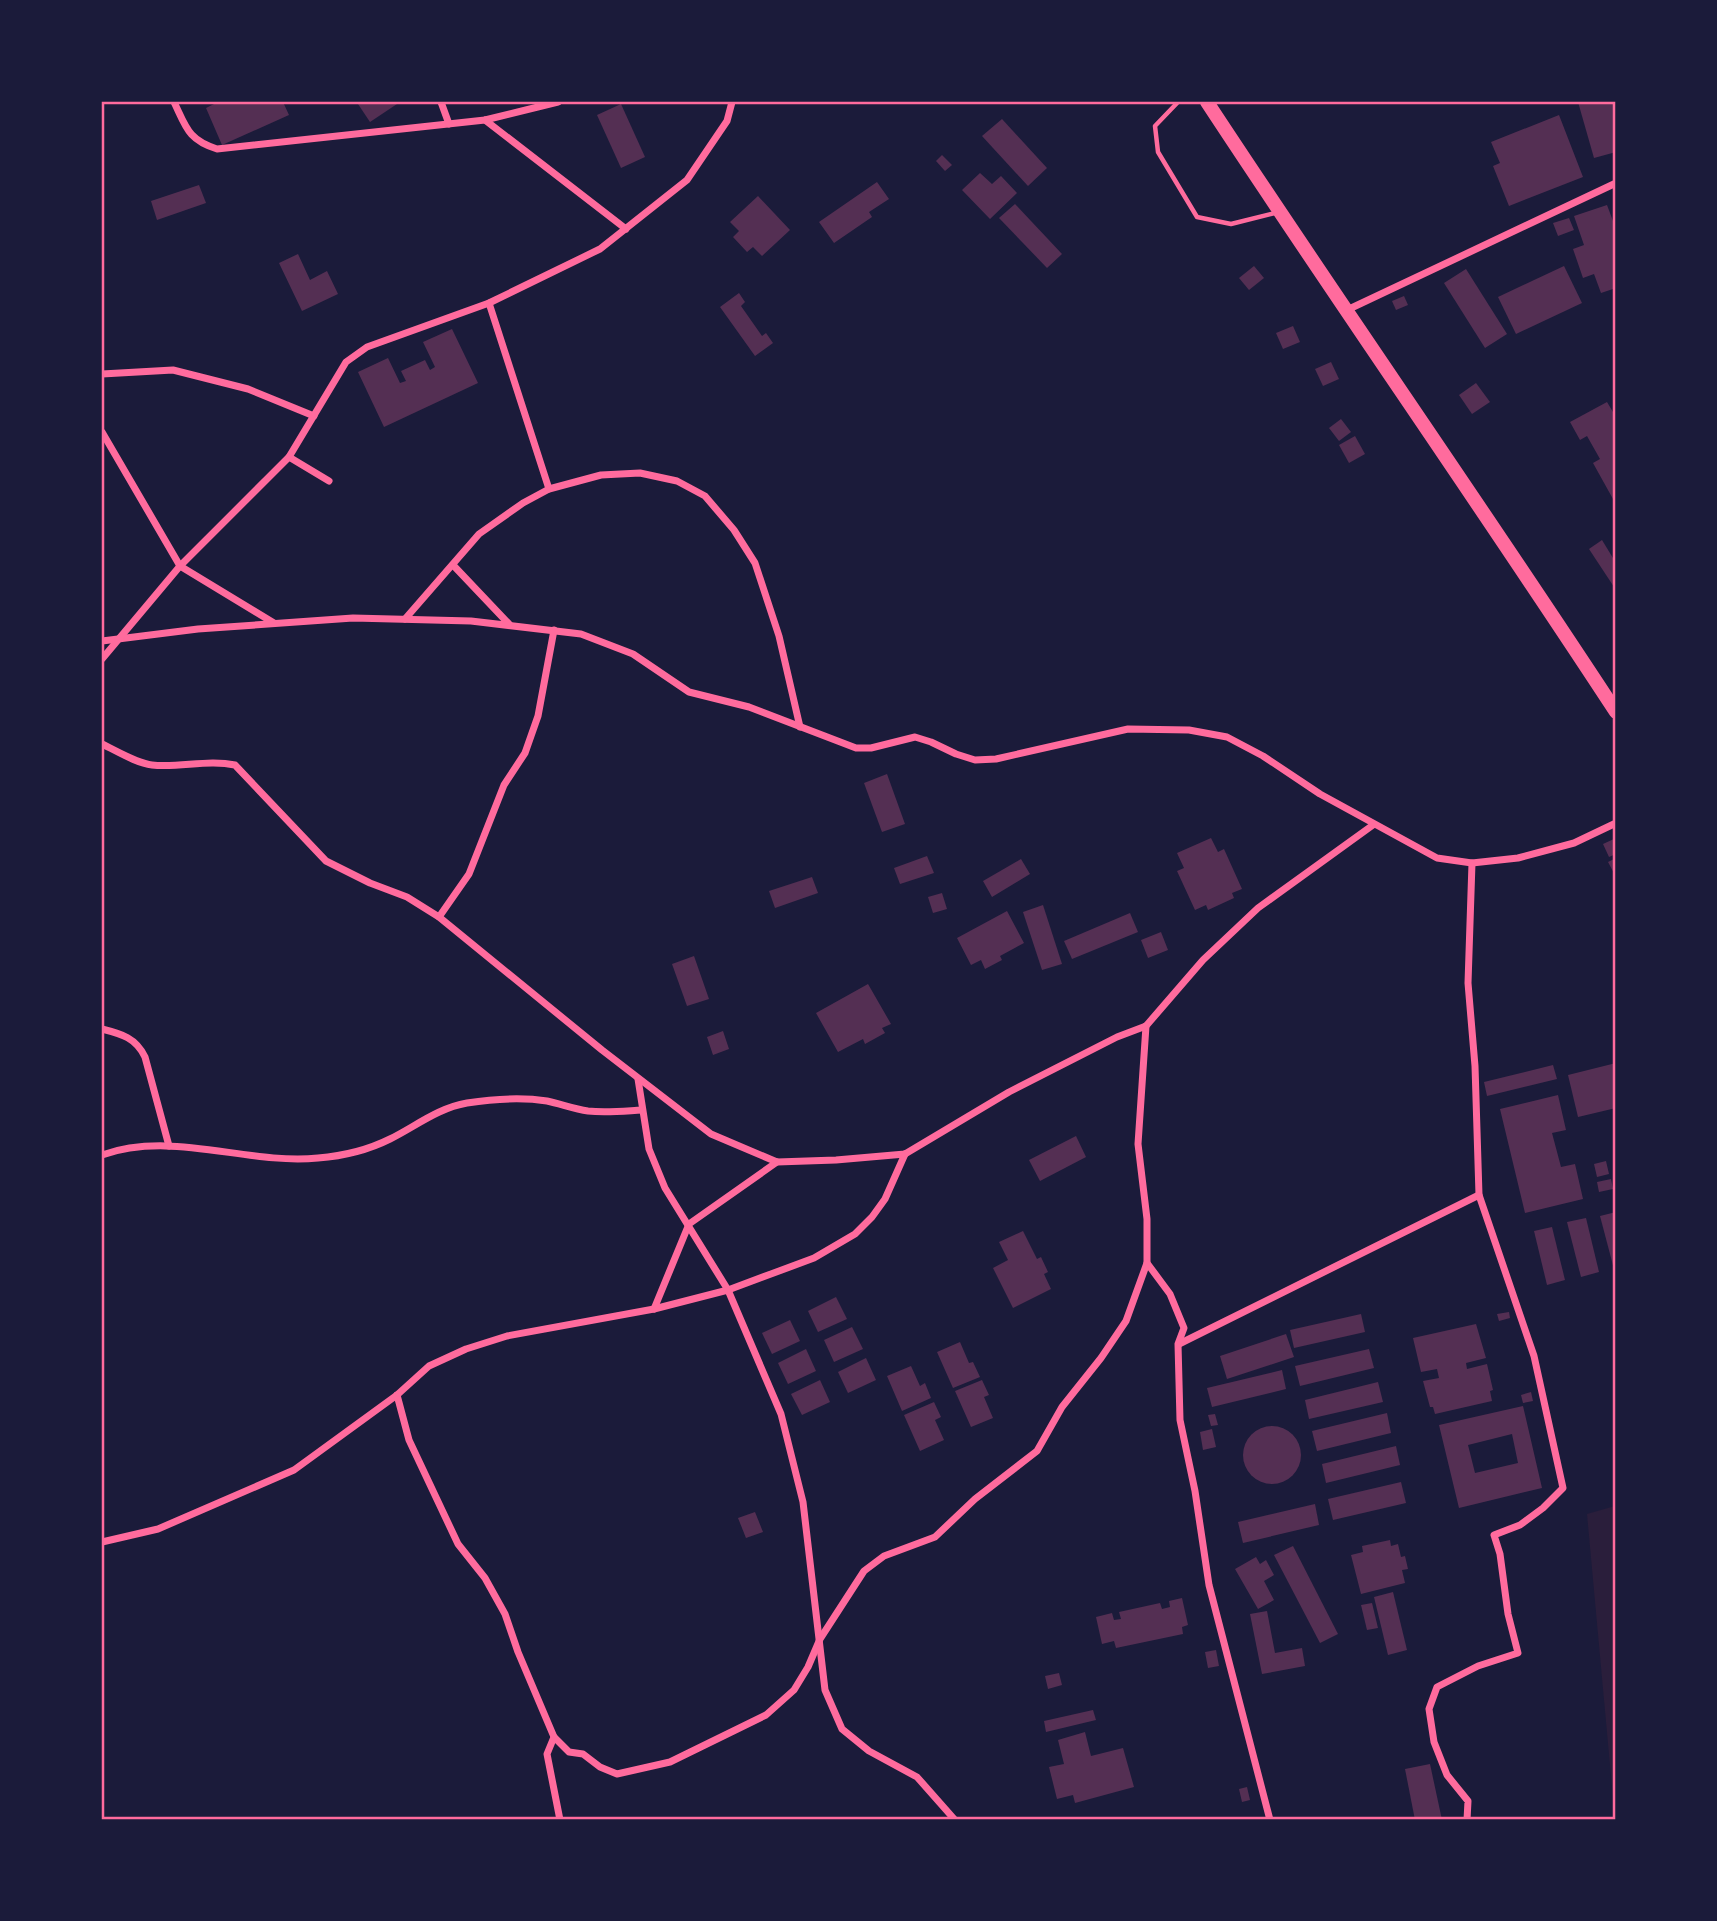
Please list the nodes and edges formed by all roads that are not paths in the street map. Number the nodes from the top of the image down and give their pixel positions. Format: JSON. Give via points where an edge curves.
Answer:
{"nodes":[{"id":1,"x":173,"y":102,"type":"edge"},
{"id":2,"x":442,"y":102,"type":"edge"},
{"id":3,"x":558,"y":102,"type":"edge"},
{"id":4,"x":732,"y":102,"type":"edge"},
{"id":5,"x":1178,"y":102,"type":"edge"},
{"id":6,"x":1207,"y":102,"type":"edge"},
{"id":7,"x":485,"y":120,"type":"junction"},
{"id":8,"x":449,"y":124,"type":"junction"},
{"id":9,"x":1615,"y":183,"type":"edge"},
{"id":10,"x":1280,"y":212,"type":"junction"},
{"id":11,"x":626,"y":229,"type":"junction"},
{"id":12,"x":489,"y":303,"type":"junction"},
{"id":13,"x":1347,"y":310,"type":"junction"},
{"id":14,"x":102,"y":374,"type":"edge"},
{"id":15,"x":314,"y":416,"type":"junction"},
{"id":16,"x":102,"y":432,"type":"edge"},
{"id":17,"x":289,"y":457,"type":"junction"},
{"id":18,"x":329,"y":481,"type":"dead end"},
{"id":19,"x":549,"y":489,"type":"junction"},
{"id":20,"x":453,"y":565,"type":"junction"},
{"id":21,"x":180,"y":566,"type":"junction"},
{"id":22,"x":405,"y":619,"type":"junction"},
{"id":23,"x":274,"y":623,"type":"junction"},
{"id":24,"x":509,"y":625,"type":"junction"},
{"id":25,"x":554,"y":630,"type":"junction"},
{"id":26,"x":119,"y":639,"type":"junction"},
{"id":27,"x":102,"y":641,"type":"edge"},
{"id":28,"x":102,"y":659,"type":"edge"},
{"id":29,"x":1615,"y":712,"type":"edge"},
{"id":30,"x":800,"y":727,"type":"junction"},
{"id":31,"x":102,"y":744,"type":"edge"},
{"id":32,"x":1615,"y":822,"type":"edge"},
{"id":33,"x":1373,"y":825,"type":"junction"},
{"id":34,"x":1472,"y":863,"type":"junction"},
{"id":35,"x":439,"y":917,"type":"junction"},
{"id":36,"x":1146,"y":1026,"type":"junction"},
{"id":37,"x":102,"y":1029,"type":"edge"},
{"id":38,"x":638,"y":1079,"type":"junction"},
{"id":39,"x":642,"y":1110,"type":"junction"},
{"id":40,"x":169,"y":1146,"type":"junction"},
{"id":41,"x":905,"y":1154,"type":"junction"},
{"id":42,"x":102,"y":1155,"type":"edge"},
{"id":43,"x":777,"y":1162,"type":"junction"},
{"id":44,"x":1479,"y":1195,"type":"junction"},
{"id":45,"x":689,"y":1224,"type":"junction"},
{"id":46,"x":1147,"y":1262,"type":"junction"},
{"id":47,"x":728,"y":1290,"type":"junction"},
{"id":48,"x":654,"y":1309,"type":"junction"},
{"id":49,"x":1178,"y":1344,"type":"junction"},
{"id":50,"x":397,"y":1395,"type":"junction"},
{"id":51,"x":102,"y":1542,"type":"edge"},
{"id":52,"x":820,"y":1639,"type":"junction"},
{"id":53,"x":554,"y":1737,"type":"junction"},
{"id":54,"x":560,"y":1819,"type":"edge"},
{"id":55,"x":955,"y":1819,"type":"edge"},
{"id":56,"x":1270,"y":1819,"type":"edge"},
{"id":57,"x":1467,"y":1819,"type":"edge"}],
"edges":[{"from":1,"to":8,"type":"street","via":[[190,135],[217,149]]},
{"from":2,"to":8,"type":"street"},
{"from":3,"to":7,"type":"street"},
{"from":4,"to":11,"type":"street","via":[[727,121],[687,180]]},
{"from":5,"to":10,"type":"lane","via":[[1155,126],[1158,152],[1197,217],[1231,224]]},
{"from":6,"to":10,"type":"highway"},
{"from":7,"to":8,"type":"street"},
{"from":7,"to":11,"type":"street"},
{"from":9,"to":13,"type":"street"},
{"from":10,"to":13,"type":"highway"},
{"from":11,"to":12,"type":"street","via":[[600,249]]},
{"from":12,"to":15,"type":"street","via":[[367,347],[346,362]]},
{"from":12,"to":19,"type":"street"},
{"from":13,"to":29,"type":"highway"},
{"from":14,"to":15,"type":"street","via":[[173,370],[248,389]]},
{"from":15,"to":17,"type":"street"},
{"from":16,"to":21,"type":"street"},
{"from":17,"to":18,"type":"street"},
{"from":17,"to":21,"type":"street"},
{"from":19,"to":20,"type":"street","via":[[479,534]]},
{"from":19,"to":30,"type":"street","via":[[601,475],[640,473],[677,481],[705,496],[755,563],[779,636]]},
{"from":20,"to":22,"type":"street"},
{"from":20,"to":24,"type":"street"},
{"from":21,"to":23,"type":"street"},
{"from":21,"to":26,"type":"street"},
{"from":22,"to":23,"type":"street"},
{"from":22,"to":24,"type":"street"},
{"from":23,"to":26,"type":"street"},
{"from":24,"to":25,"type":"street"},
{"from":25,"to":30,"type":"street","via":[[581,634],[633,654],[689,692],[749,707]]},
{"from":25,"to":35,"type":"street","via":[[526,753],[505,785],[469,874]]},
{"from":26,"to":27,"type":"street"},
{"from":26,"to":28,"type":"street"},
{"from":30,"to":33,"type":"street","via":[[856,748],[915,737],[975,760],[1128,729],[1189,730],[1227,737]]},
{"from":31,"to":35,"type":"street","via":[[149,765],[235,765],[326,861],[407,897]]},
{"from":32,"to":34,"type":"street","via":[[1574,843],[1518,858]]},
{"from":33,"to":34,"type":"street","via":[[1437,858]]},
{"from":33,"to":36,"type":"street","via":[[1258,908],[1203,960]]},
{"from":34,"to":44,"type":"street","via":[[1468,983]]},
{"from":35,"to":38,"type":"street"},
{"from":36,"to":41,"type":"street","via":[[1009,1092]]},
{"from":36,"to":46,"type":"street","via":[[1138,1144]]},
{"from":37,"to":40,"type":"street","via":[[139,1045]]},
{"from":38,"to":39,"type":"street"},
{"from":38,"to":43,"type":"street","via":[[711,1134]]},
{"from":39,"to":40,"type":"street","via":[[588,1111],[510,1099],[465,1104],[429,1115],[390,1139],[356,1152],[317,1158],[277,1159]]},
{"from":39,"to":45,"type":"street","via":[[649,1149],[665,1188]]},
{"from":40,"to":42,"type":"street","via":[[117,1149]]},
{"from":41,"to":43,"type":"street"},
{"from":41,"to":47,"type":"street","via":[[886,1199],[855,1234],[814,1258]]},
{"from":43,"to":45,"type":"street"},
{"from":44,"to":49,"type":"street"},
{"from":44,"to":57,"type":"street","via":[[1534,1356],[1563,1488],[1520,1525],[1494,1535],[1518,1653],[1437,1687],[1429,1709],[1434,1742],[1447,1775],[1468,1801]]},
{"from":45,"to":47,"type":"street"},
{"from":45,"to":48,"type":"street"},
{"from":46,"to":49,"type":"street","via":[[1170,1294],[1184,1328]]},
{"from":46,"to":52,"type":"street","via":[[1126,1321],[1062,1407],[1037,1451],[935,1537],[884,1556],[864,1571]]},
{"from":47,"to":48,"type":"street"},
{"from":47,"to":52,"type":"street","via":[[781,1414],[803,1502]]},
{"from":48,"to":50,"type":"street","via":[[507,1336],[466,1349],[429,1366]]},
{"from":49,"to":56,"type":"street","via":[[1180,1420],[1209,1586]]},
{"from":50,"to":51,"type":"street","via":[[294,1470],[158,1529]]},
{"from":50,"to":53,"type":"street","via":[[409,1440],[458,1544],[485,1577],[505,1614]]},
{"from":52,"to":53,"type":"street","via":[[794,1690],[766,1715],[670,1762],[617,1774],[583,1754],[569,1752]]},
{"from":52,"to":55,"type":"street","via":[[825,1690],[842,1729],[869,1751],[917,1777]]},
{"from":53,"to":54,"type":"street","via":[[547,1754]]}]}
